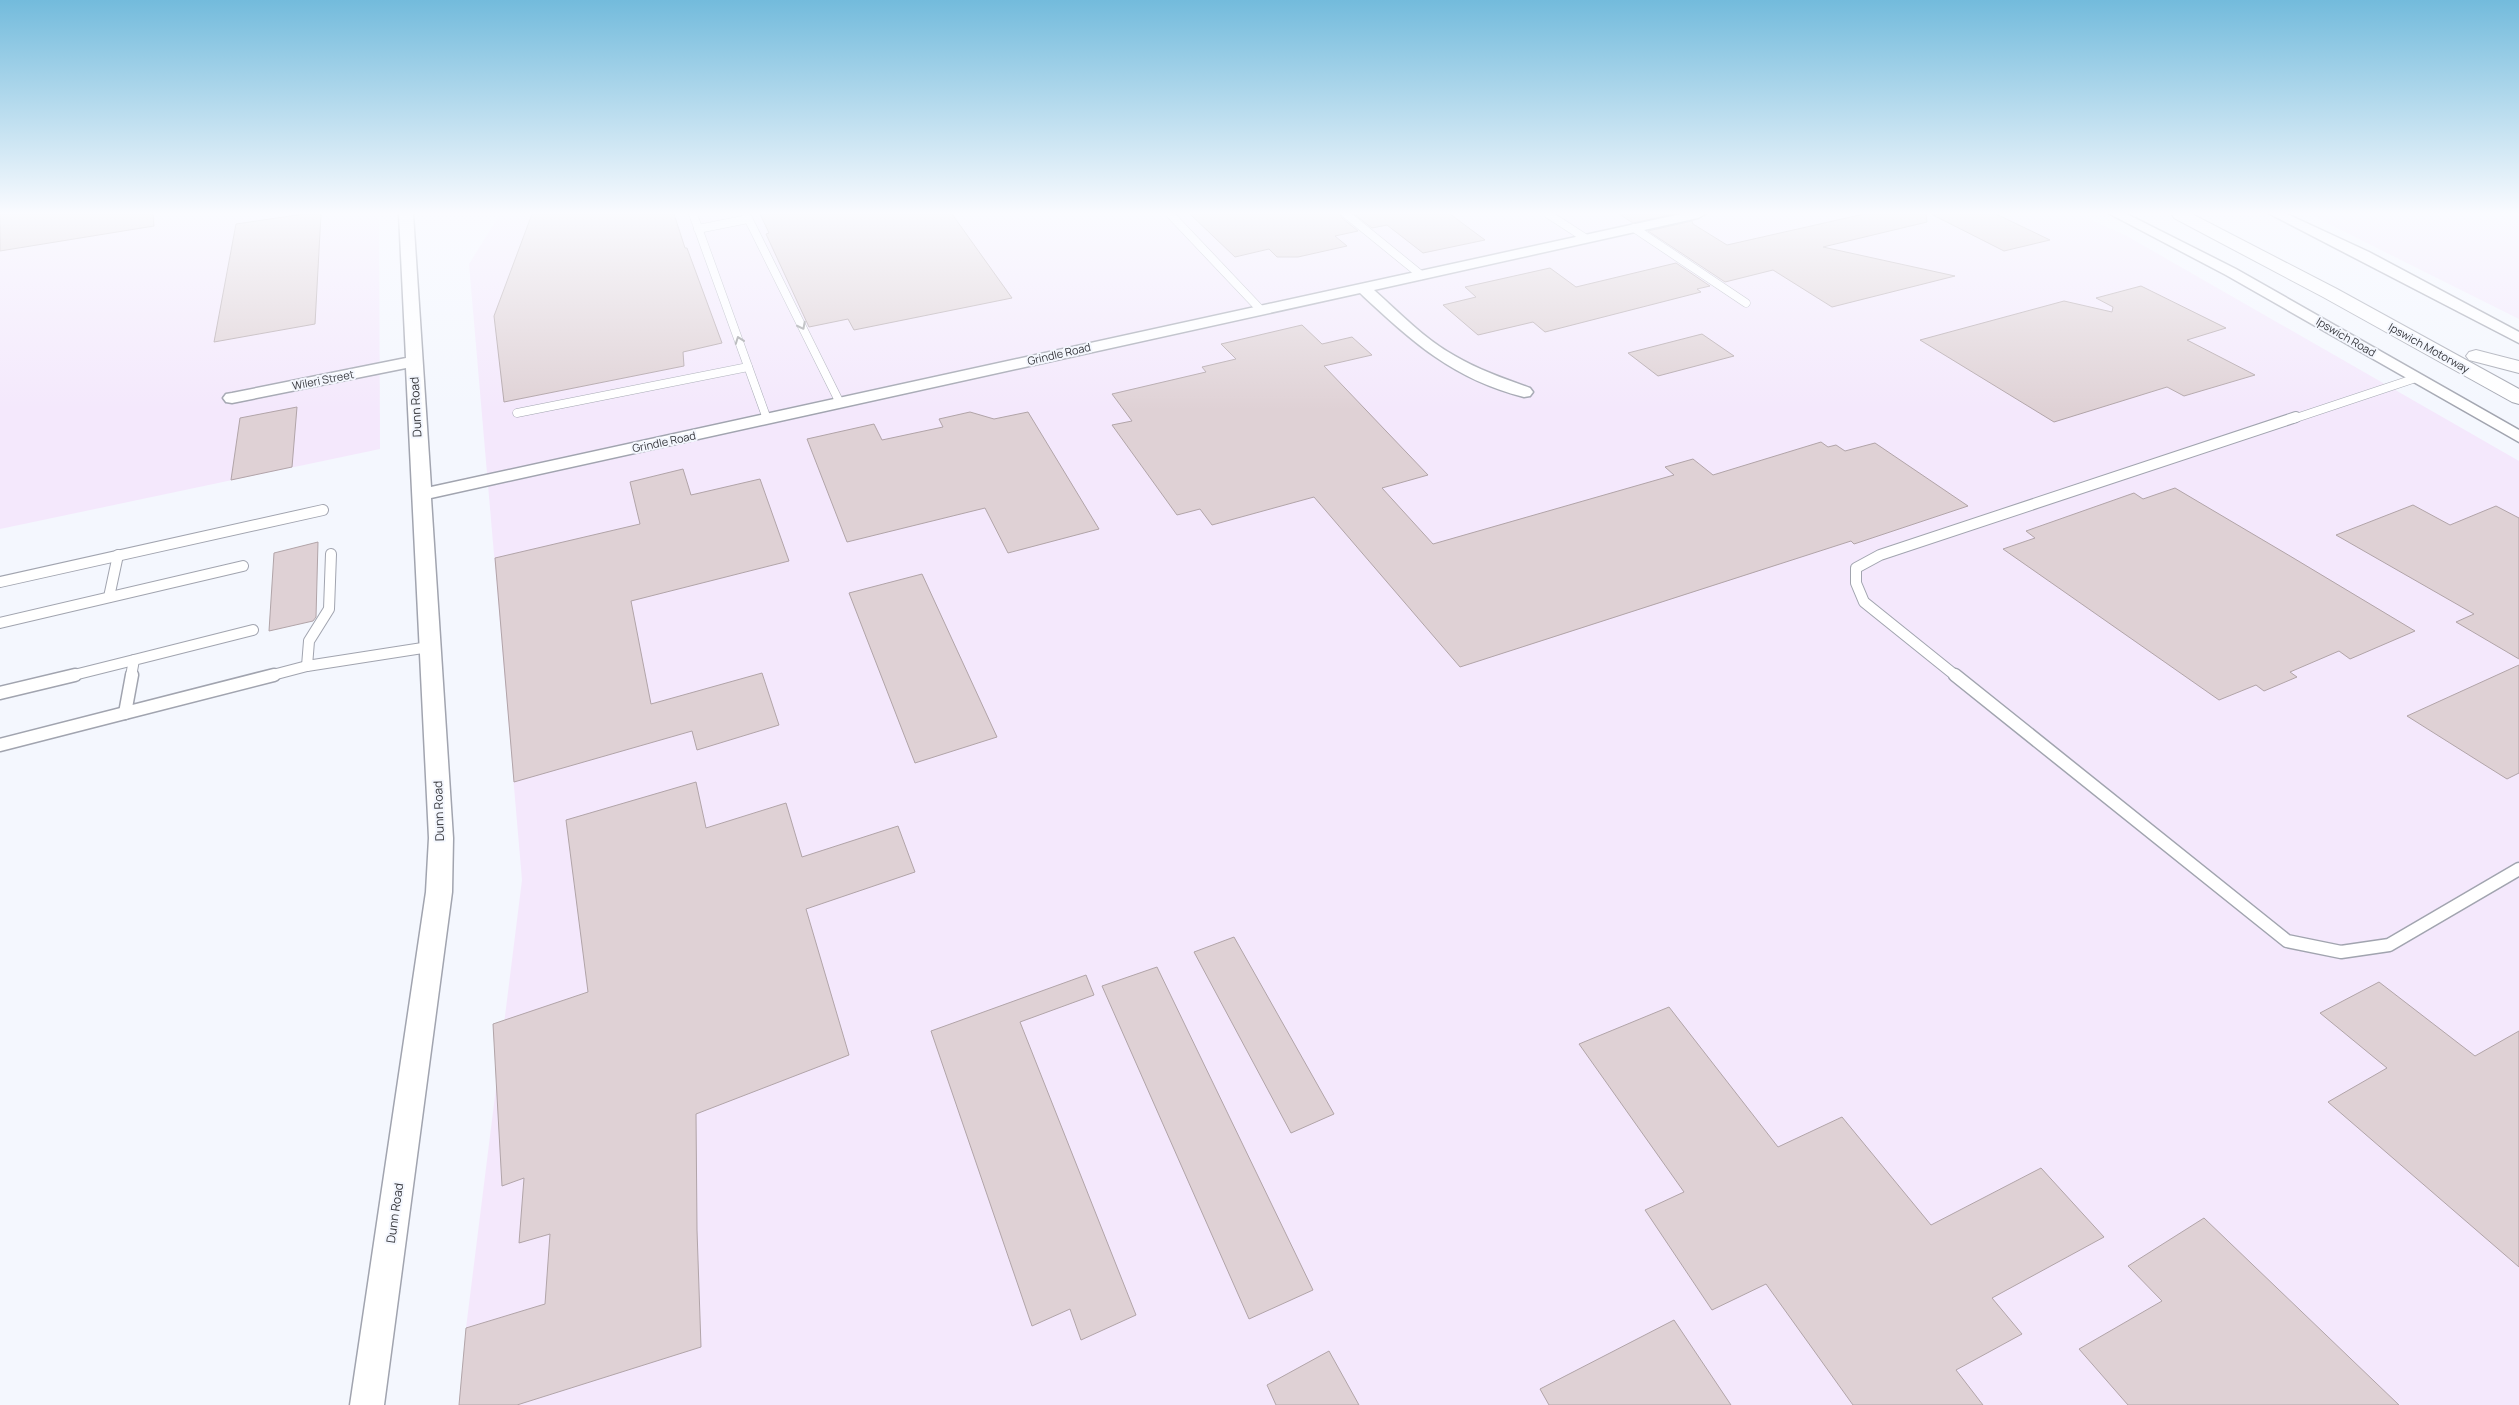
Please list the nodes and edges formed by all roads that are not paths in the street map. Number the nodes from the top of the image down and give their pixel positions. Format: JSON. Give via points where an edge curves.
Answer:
{"nodes":[{"id":1,"x":411,"y":280,"type":"edge"},
{"id":2,"x":717,"y":280,"type":"edge"},
{"id":3,"x":779,"y":280,"type":"edge"},
{"id":4,"x":1232,"y":280,"type":"edge"},
{"id":5,"x":1401,"y":280,"type":"edge"},
{"id":6,"x":1711,"y":280,"type":"edge"},
{"id":7,"x":2244,"y":280,"type":"edge"},
{"id":8,"x":2304,"y":280,"type":"edge"},
{"id":9,"x":2331,"y":280,"type":"edge"},
{"id":10,"x":2410,"y":280,"type":"edge"},
{"id":11,"x":1363,"y":288,"type":"junction"},
{"id":12,"x":1746,"y":303,"type":"dead end"},
{"id":13,"x":1260,"y":309,"type":"junction"},
{"id":14,"x":2519,"y":338,"type":"edge"},
{"id":15,"x":2476,"y":356,"type":"junction"},
{"id":16,"x":413,"y":362,"type":"junction"},
{"id":17,"x":748,"y":367,"type":"junction"},
{"id":18,"x":2519,"y":367,"type":"edge"},
{"id":19,"x":2416,"y":378,"type":"junction"},
{"id":20,"x":2519,"y":380,"type":"edge"},
{"id":21,"x":1524,"y":392,"type":"dead end"},
{"id":22,"x":232,"y":398,"type":"dead end"},
{"id":23,"x":2519,"y":398,"type":"edge"},
{"id":24,"x":840,"y":403,"type":"junction"},
{"id":25,"x":517,"y":413,"type":"dead end"},
{"id":26,"x":768,"y":419,"type":"junction"},
{"id":27,"x":2519,"y":437,"type":"edge"},
{"id":28,"x":420,"y":495,"type":"junction"},
{"id":29,"x":324,"y":510,"type":"dead end"},
{"id":30,"x":331,"y":554,"type":"dead end"},
{"id":31,"x":118,"y":556,"type":"junction"},
{"id":32,"x":243,"y":566,"type":"dead end"},
{"id":33,"x":0,"y":582,"type":"edge"},
{"id":34,"x":109,"y":597,"type":"junction"},
{"id":35,"x":0,"y":623,"type":"edge"},
{"id":36,"x":254,"y":630,"type":"dead end"},
{"id":37,"x":429,"y":648,"type":"junction"},
{"id":38,"x":134,"y":660,"type":"junction"},
{"id":39,"x":307,"y":666,"type":"junction"},
{"id":40,"x":0,"y":693,"type":"edge"},
{"id":41,"x":126,"y":713,"type":"junction"},
{"id":42,"x":0,"y":745,"type":"edge"},
{"id":43,"x":2519,"y":869,"type":"edge"},
{"id":44,"x":367,"y":1405,"type":"edge"}],
"edges":[{"from":1,"to":16,"type":"street","name":"Dunn Road"},
{"from":17,"to":2,"type":"lane","one_way":true},
{"from":3,"to":24,"type":"lane","one_way":true},
{"from":4,"to":13,"type":"lane"},
{"from":5,"to":11,"type":"street","name":"Grindle Road"},
{"from":6,"to":12,"type":"lane"},
{"from":7,"to":19,"type":"street","name":"Ipswich Road"},
{"from":8,"to":23,"type":"highway","name":"Ipswich Motorway"},
{"from":9,"to":15,"type":"highway","name":"Ipswich Motorway"},
{"from":10,"to":14,"type":"street"},
{"from":11,"to":13,"type":"street","name":"Grindle Road"},
{"from":11,"to":21,"type":"street","via":[[1448,360]]},
{"from":13,"to":24,"type":"street","name":"Grindle Road"},
{"from":15,"to":18,"type":"highway"},
{"from":15,"to":20,"type":"highway","name":"Ipswich Motorway"},
{"from":16,"to":22,"type":"street","name":"Wileri Street"},
{"from":16,"to":28,"type":"street","name":"Dunn Road"},
{"from":17,"to":25,"type":"lane"},
{"from":17,"to":26,"type":"lane"},
{"from":19,"to":27,"type":"street","name":"Ipswich Road"},
{"from":19,"to":43,"type":"lane","via":[[1880,555],[1856,568],[1856,583],[1864,602],[2287,941],[2341,952],[2389,945]]},
{"from":24,"to":26,"type":"street","name":"Grindle Road"},
{"from":26,"to":28,"type":"street","name":"Grindle Road"},
{"from":28,"to":37,"type":"street","name":"Dunn Road"},
{"from":29,"to":31,"type":"lane"},
{"from":30,"to":39,"type":"lane","via":[[329,609],[309,640]]},
{"from":31,"to":33,"type":"lane"},
{"from":31,"to":34,"type":"lane"},
{"from":32,"to":34,"type":"lane"},
{"from":34,"to":35,"type":"lane"},
{"from":36,"to":38,"type":"lane"},
{"from":37,"to":39,"type":"lane"},
{"from":37,"to":44,"type":"street","name":"Dunn Road","via":[[441,838],[439,892]]},
{"from":38,"to":40,"type":"lane"},
{"from":38,"to":41,"type":"lane"},
{"from":39,"to":41,"type":"lane"},
{"from":41,"to":42,"type":"lane"}]}
